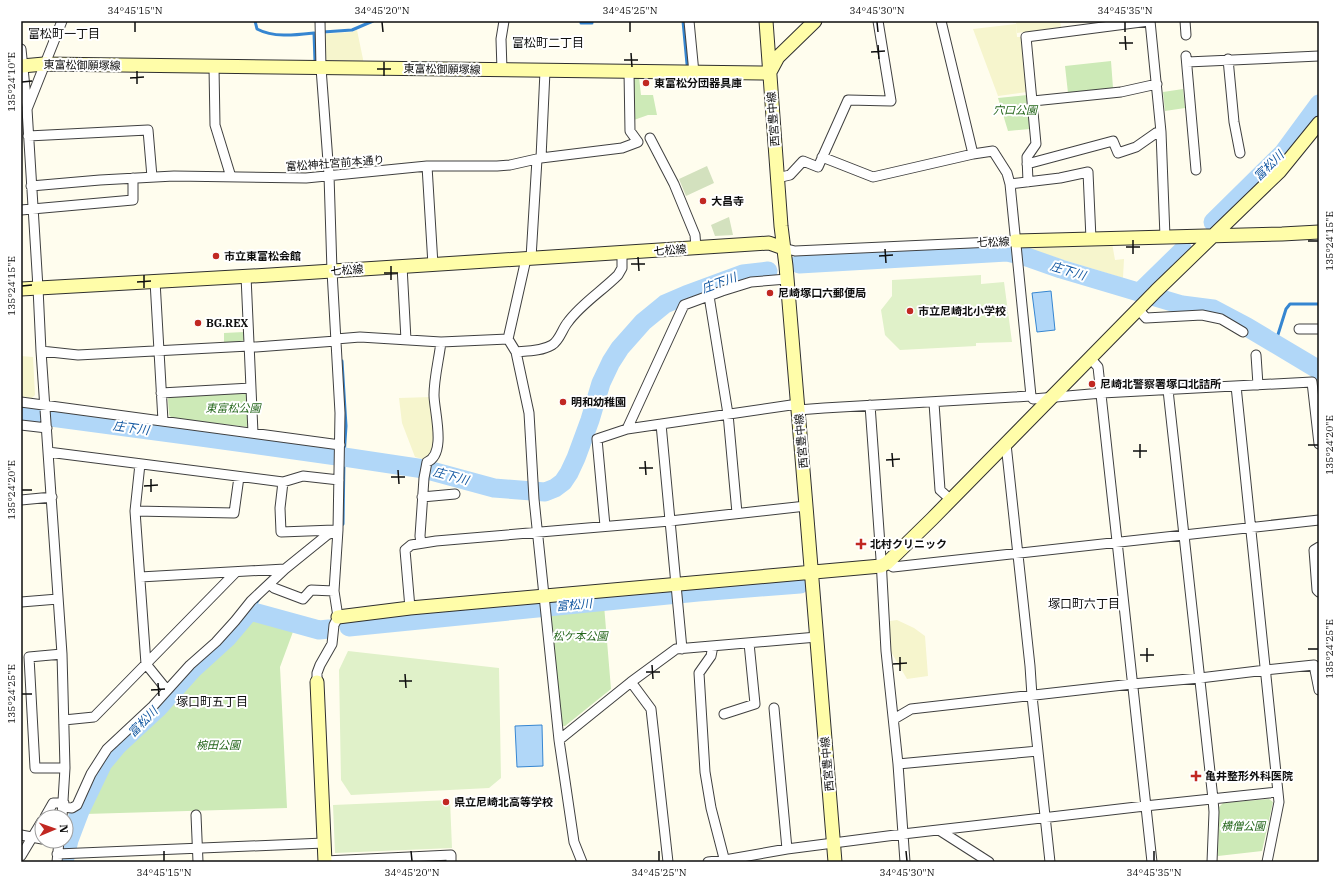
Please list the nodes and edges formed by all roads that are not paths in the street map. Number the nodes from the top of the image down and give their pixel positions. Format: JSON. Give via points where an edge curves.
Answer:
{"nodes":[{"id":1,"x":62,"y":21,"type":"edge"},
{"id":2,"x":320,"y":21,"type":"edge"},
{"id":3,"x":504,"y":21,"type":"edge"},
{"id":4,"x":688,"y":21,"type":"edge"},
{"id":5,"x":766,"y":21,"type":"edge"},
{"id":6,"x":815,"y":21,"type":"edge"},
{"id":7,"x":878,"y":21,"type":"edge"},
{"id":8,"x":941,"y":21,"type":"edge"},
{"id":9,"x":1150,"y":21,"type":"edge"},
{"id":10,"x":1185,"y":21,"type":"edge"},
{"id":11,"x":1186,"y":35,"type":"dead end"},
{"id":12,"x":21,"y":49,"type":"edge"},
{"id":13,"x":1319,"y":56,"type":"edge"},
{"id":14,"x":1228,"y":59,"type":"junction"},
{"id":15,"x":44,"y":64,"type":"junction"},
{"id":16,"x":22,"y":66,"type":"junction"},
{"id":17,"x":214,"y":67,"type":"junction"},
{"id":18,"x":322,"y":68,"type":"junction"},
{"id":19,"x":502,"y":70,"type":"junction"},
{"id":20,"x":545,"y":71,"type":"junction"},
{"id":21,"x":629,"y":72,"type":"junction"},
{"id":22,"x":770,"y":72,"type":"junction"},
{"id":23,"x":694,"y":73,"type":"junction"},
{"id":24,"x":1157,"y":84,"type":"junction"},
{"id":25,"x":1033,"y":101,"type":"junction"},
{"id":26,"x":25,"y":113,"type":"edge"},
{"id":27,"x":1319,"y":123,"type":"edge"},
{"id":28,"x":1161,"y":132,"type":"junction"},
{"id":29,"x":28,"y":136,"type":"junction"},
{"id":30,"x":650,"y":138,"type":"dead end"},
{"id":31,"x":1240,"y":152,"type":"dead end"},
{"id":32,"x":973,"y":154,"type":"junction"},
{"id":33,"x":822,"y":157,"type":"junction"},
{"id":34,"x":539,"y":159,"type":"junction"},
{"id":35,"x":1027,"y":164,"type":"junction"},
{"id":36,"x":427,"y":166,"type":"junction"},
{"id":37,"x":1196,"y":170,"type":"dead end"},
{"id":38,"x":329,"y":175,"type":"junction"},
{"id":39,"x":152,"y":177,"type":"junction"},
{"id":40,"x":231,"y":177,"type":"junction"},
{"id":41,"x":132,"y":178,"type":"junction"},
{"id":42,"x":777,"y":178,"type":"junction"},
{"id":43,"x":1028,"y":182,"type":"junction"},
{"id":44,"x":1010,"y":184,"type":"junction"},
{"id":45,"x":31,"y":186,"type":"junction"},
{"id":46,"x":32,"y":209,"type":"junction"},
{"id":47,"x":21,"y":210,"type":"edge"},
{"id":48,"x":1319,"y":232,"type":"edge"},
{"id":49,"x":1214,"y":235,"type":"junction"},
{"id":50,"x":1165,"y":237,"type":"junction"},
{"id":51,"x":1091,"y":239,"type":"junction"},
{"id":52,"x":1016,"y":245,"type":"junction"},
{"id":53,"x":696,"y":248,"type":"junction"},
{"id":54,"x":783,"y":248,"type":"junction"},
{"id":55,"x":622,"y":253,"type":"junction"},
{"id":56,"x":528,"y":259,"type":"junction"},
{"id":57,"x":433,"y":265,"type":"junction"},
{"id":58,"x":402,"y":266,"type":"junction"},
{"id":59,"x":332,"y":271,"type":"junction"},
{"id":60,"x":246,"y":276,"type":"junction"},
{"id":61,"x":787,"y":279,"type":"junction"},
{"id":62,"x":155,"y":281,"type":"junction"},
{"id":63,"x":38,"y":288,"type":"junction"},
{"id":64,"x":21,"y":289,"type":"edge"},
{"id":65,"x":709,"y":296,"type":"junction"},
{"id":66,"x":1140,"y":308,"type":"junction"},
{"id":67,"x":1299,"y":329,"type":"dead end"},
{"id":68,"x":1319,"y":329,"type":"edge"},
{"id":69,"x":1243,"y":332,"type":"dead end"},
{"id":70,"x":508,"y":338,"type":"junction"},
{"id":71,"x":336,"y":340,"type":"junction"},
{"id":72,"x":406,"y":340,"type":"junction"},
{"id":73,"x":441,"y":342,"type":"junction"},
{"id":74,"x":249,"y":346,"type":"junction"},
{"id":75,"x":159,"y":351,"type":"junction"},
{"id":76,"x":41,"y":352,"type":"junction"},
{"id":77,"x":516,"y":352,"type":"junction"},
{"id":78,"x":1256,"y":355,"type":"dead end"},
{"id":79,"x":1090,"y":358,"type":"junction"},
{"id":80,"x":1258,"y":385,"type":"junction"},
{"id":81,"x":1236,"y":386,"type":"junction"},
{"id":82,"x":251,"y":388,"type":"junction"},
{"id":83,"x":1168,"y":390,"type":"junction"},
{"id":84,"x":161,"y":393,"type":"junction"},
{"id":85,"x":1102,"y":393,"type":"junction"},
{"id":86,"x":1039,"y":397,"type":"junction"},
{"id":87,"x":21,"y":402,"type":"edge"},
{"id":88,"x":934,"y":402,"type":"junction"},
{"id":89,"x":870,"y":406,"type":"junction"},
{"id":90,"x":45,"y":407,"type":"junction"},
{"id":91,"x":798,"y":407,"type":"junction"},
{"id":92,"x":728,"y":414,"type":"junction"},
{"id":93,"x":163,"y":421,"type":"junction"},
{"id":94,"x":661,"y":424,"type":"junction"},
{"id":95,"x":21,"y":425,"type":"edge"},
{"id":96,"x":46,"y":427,"type":"junction"},
{"id":97,"x":627,"y":429,"type":"junction"},
{"id":98,"x":254,"y":433,"type":"junction"},
{"id":99,"x":1006,"y":444,"type":"junction"},
{"id":100,"x":1319,"y":444,"type":"edge"},
{"id":101,"x":340,"y":446,"type":"junction"},
{"id":102,"x":48,"y":452,"type":"junction"},
{"id":103,"x":140,"y":464,"type":"junction"},
{"id":104,"x":239,"y":478,"type":"junction"},
{"id":105,"x":339,"y":480,"type":"junction"},
{"id":106,"x":283,"y":482,"type":"junction"},
{"id":107,"x":455,"y":494,"type":"dead end"},
{"id":108,"x":946,"y":495,"type":"junction"},
{"id":109,"x":52,"y":497,"type":"junction"},
{"id":110,"x":422,"y":497,"type":"junction"},
{"id":111,"x":21,"y":500,"type":"edge"},
{"id":112,"x":806,"y":506,"type":"junction"},
{"id":113,"x":135,"y":511,"type":"junction"},
{"id":114,"x":737,"y":513,"type":"junction"},
{"id":115,"x":670,"y":520,"type":"junction"},
{"id":116,"x":1319,"y":520,"type":"edge"},
{"id":117,"x":605,"y":526,"type":"junction"},
{"id":118,"x":1251,"y":527,"type":"junction"},
{"id":119,"x":338,"y":530,"type":"junction"},
{"id":120,"x":537,"y":532,"type":"junction"},
{"id":121,"x":1184,"y":535,"type":"junction"},
{"id":122,"x":1116,"y":542,"type":"junction"},
{"id":123,"x":421,"y":544,"type":"junction"},
{"id":124,"x":1319,"y":547,"type":"edge"},
{"id":125,"x":1017,"y":553,"type":"junction"},
{"id":126,"x":884,"y":564,"type":"junction"},
{"id":127,"x":285,"y":569,"type":"junction"},
{"id":128,"x":812,"y":571,"type":"junction"},
{"id":129,"x":236,"y":572,"type":"junction"},
{"id":130,"x":140,"y":577,"type":"junction"},
{"id":131,"x":269,"y":584,"type":"junction"},
{"id":132,"x":676,"y":590,"type":"junction"},
{"id":133,"x":334,"y":591,"type":"junction"},
{"id":134,"x":1319,"y":592,"type":"edge"},
{"id":135,"x":58,"y":598,"type":"junction"},
{"id":136,"x":21,"y":602,"type":"edge"},
{"id":137,"x":545,"y":603,"type":"junction"},
{"id":138,"x":410,"y":608,"type":"junction"},
{"id":139,"x":338,"y":617,"type":"junction"},
{"id":140,"x":816,"y":637,"type":"junction"},
{"id":141,"x":749,"y":643,"type":"junction"},
{"id":142,"x":713,"y":646,"type":"junction"},
{"id":143,"x":682,"y":648,"type":"junction"},
{"id":144,"x":62,"y":654,"type":"junction"},
{"id":145,"x":146,"y":664,"type":"junction"},
{"id":146,"x":1266,"y":670,"type":"junction"},
{"id":147,"x":1200,"y":678,"type":"junction"},
{"id":148,"x":316,"y":682,"type":"joint"},
{"id":149,"x":631,"y":682,"type":"junction"},
{"id":150,"x":1132,"y":684,"type":"junction"},
{"id":151,"x":167,"y":690,"type":"junction"},
{"id":152,"x":1319,"y":690,"type":"edge"},
{"id":153,"x":1032,"y":696,"type":"junction"},
{"id":154,"x":774,"y":708,"type":"dead end"},
{"id":155,"x":724,"y":714,"type":"dead end"},
{"id":156,"x":894,"y":719,"type":"junction"},
{"id":157,"x":64,"y":720,"type":"junction"},
{"id":158,"x":560,"y":740,"type":"junction"},
{"id":159,"x":1038,"y":751,"type":"junction"},
{"id":160,"x":898,"y":764,"type":"junction"},
{"id":161,"x":65,"y":768,"type":"junction"},
{"id":162,"x":1278,"y":792,"type":"junction"},
{"id":163,"x":1213,"y":799,"type":"junction"},
{"id":164,"x":64,"y":805,"type":"junction"},
{"id":165,"x":1146,"y":806,"type":"junction"},
{"id":166,"x":50,"y":809,"type":"edge"},
{"id":167,"x":63,"y":809,"type":"edge"},
{"id":168,"x":196,"y":816,"type":"dead end"},
{"id":169,"x":1046,"y":817,"type":"junction"},
{"id":170,"x":939,"y":830,"type":"junction"},
{"id":171,"x":34,"y":834,"type":"edge"},
{"id":172,"x":903,"y":834,"type":"junction"},
{"id":173,"x":21,"y":835,"type":"edge"},
{"id":174,"x":32,"y":837,"type":"junction"},
{"id":175,"x":324,"y":843,"type":"junction"},
{"id":176,"x":834,"y":843,"type":"junction"},
{"id":177,"x":197,"y":848,"type":"junction"},
{"id":178,"x":787,"y":849,"type":"junction"},
{"id":179,"x":21,"y":856,"type":"edge"},
{"id":180,"x":61,"y":856,"type":"edge"},
{"id":181,"x":385,"y":860,"type":"edge"},
{"id":182,"x":325,"y":861,"type":"edge"},
{"id":183,"x":725,"y":861,"type":"edge"},
{"id":184,"x":198,"y":862,"type":"edge"},
{"id":185,"x":451,"y":862,"type":"edge"},
{"id":186,"x":582,"y":862,"type":"edge"},
{"id":187,"x":668,"y":862,"type":"edge"},
{"id":188,"x":708,"y":862,"type":"edge"},
{"id":189,"x":835,"y":862,"type":"edge"},
{"id":190,"x":905,"y":862,"type":"edge"},
{"id":191,"x":989,"y":862,"type":"edge"},
{"id":192,"x":1050,"y":862,"type":"edge"},
{"id":193,"x":1152,"y":862,"type":"edge"},
{"id":194,"x":1212,"y":862,"type":"edge"},
{"id":195,"x":1267,"y":862,"type":"edge"}],
"edges":[{"from":1,"to":15,"type":"street"},
{"from":2,"to":18,"type":"street"},
{"from":3,"to":19,"type":"street","via":[[501,39]]},
{"from":4,"to":23,"type":"street"},
{"from":5,"to":22,"type":"street","name":"西宮豊中線"},
{"from":6,"to":22,"type":"street","via":[[778,57]]},
{"from":7,"to":33,"type":"street","via":[[891,102],[848,100]]},
{"from":8,"to":32,"type":"street"},
{"from":9,"to":24,"type":"street"},
{"from":9,"to":25,"type":"street","via":[[1026,37]]},
{"from":10,"to":11,"type":"street"},
{"from":12,"to":16,"type":"street"},
{"from":13,"to":14,"type":"street"},
{"from":14,"to":31,"type":"street","via":[[1234,122]]},
{"from":14,"to":37,"type":"street","via":[[1187,59]]},
{"from":15,"to":16,"type":"street","name":"東富松御願塚線"},
{"from":15,"to":17,"type":"street","name":"東富松御願塚線"},
{"from":15,"to":26,"type":"street"},
{"from":16,"to":26,"type":"street"},
{"from":17,"to":18,"type":"street","name":"東富松御願塚線"},
{"from":17,"to":40,"type":"street","via":[[215,125]]},
{"from":18,"to":19,"type":"street","name":"東富松御願塚線"},
{"from":18,"to":38,"type":"street"},
{"from":19,"to":20,"type":"street","name":"東富松御願塚線"},
{"from":20,"to":21,"type":"street","name":"東富松御願塚線"},
{"from":20,"to":34,"type":"street"},
{"from":21,"to":23,"type":"street","name":"東富松御願塚線"},
{"from":21,"to":34,"type":"street","name":"富松神社宮前本通り","via":[[630,131],[638,142],[622,148]]},
{"from":22,"to":23,"type":"street","name":"東富松御願塚線"},
{"from":22,"to":42,"type":"street","name":"西宮豊中線"},
{"from":24,"to":25,"type":"street","via":[[1121,92]]},
{"from":24,"to":28,"type":"street"},
{"from":25,"to":35,"type":"street","via":[[1036,144],[1027,157]]},
{"from":26,"to":29,"type":"street"},
{"from":27,"to":49,"type":"street","via":[[1280,171]]},
{"from":28,"to":35,"type":"street","via":[[1136,147],[1118,152],[1113,140]]},
{"from":28,"to":50,"type":"street"},
{"from":29,"to":39,"type":"street","via":[[148,130]]},
{"from":29,"to":45,"type":"street"},
{"from":30,"to":53,"type":"street","via":[[674,184],[695,235]]},
{"from":32,"to":33,"type":"street","via":[[873,177]]},
{"from":32,"to":44,"type":"street","via":[[992,151],[1007,174]]},
{"from":33,"to":42,"type":"street","via":[[818,167],[803,161],[790,175]]},
{"from":34,"to":36,"type":"street","name":"富松神社宮前本通り","via":[[497,166]]},
{"from":34,"to":56,"type":"street"},
{"from":35,"to":43,"type":"street"},
{"from":36,"to":38,"type":"street","name":"富松神社宮前本通り"},
{"from":36,"to":57,"type":"street"},
{"from":38,"to":40,"type":"street","name":"富松神社宮前本通り","via":[[291,179]]},
{"from":38,"to":59,"type":"street"},
{"from":39,"to":40,"type":"street","name":"富松神社宮前本通り"},
{"from":39,"to":41,"type":"street","name":"富松神社宮前本通り"},
{"from":41,"to":45,"type":"street","name":"富松神社宮前本通り"},
{"from":41,"to":46,"type":"street","via":[[133,200]]},
{"from":42,"to":54,"type":"street","name":"西宮豊中線"},
{"from":43,"to":44,"type":"street"},
{"from":43,"to":51,"type":"street","via":[[1088,172]]},
{"from":44,"to":52,"type":"street"},
{"from":45,"to":46,"type":"street"},
{"from":46,"to":47,"type":"street"},
{"from":46,"to":63,"type":"street"},
{"from":48,"to":49,"type":"street","name":"七松線"},
{"from":49,"to":50,"type":"street","name":"七松線"},
{"from":49,"to":66,"type":"street"},
{"from":50,"to":51,"type":"street","name":"七松線"},
{"from":51,"to":52,"type":"street","name":"七松線"},
{"from":52,"to":54,"type":"street","name":"七松線","via":[[795,251]]},
{"from":52,"to":86,"type":"street"},
{"from":53,"to":54,"type":"street","name":"七松線","via":[[769,243]]},
{"from":53,"to":55,"type":"street","name":"七松線"},
{"from":54,"to":61,"type":"street","name":"西宮豊中線"},
{"from":55,"to":56,"type":"street","name":"七松線"},
{"from":55,"to":77,"type":"street","via":[[622,268],[618,275],[576,312],[557,341],[538,350]]},
{"from":56,"to":57,"type":"street","name":"七松線"},
{"from":56,"to":70,"type":"street"},
{"from":57,"to":58,"type":"street","name":"七松線"},
{"from":58,"to":59,"type":"street","name":"七松線"},
{"from":58,"to":72,"type":"street"},
{"from":59,"to":60,"type":"street","name":"七松線"},
{"from":59,"to":71,"type":"street"},
{"from":60,"to":62,"type":"street","name":"七松線"},
{"from":60,"to":74,"type":"street"},
{"from":61,"to":65,"type":"street","via":[[751,282]]},
{"from":61,"to":91,"type":"street","name":"西宮豊中線"},
{"from":62,"to":63,"type":"street","name":"七松線"},
{"from":62,"to":75,"type":"street"},
{"from":63,"to":64,"type":"street","name":"七松線"},
{"from":63,"to":76,"type":"street"},
{"from":65,"to":92,"type":"street"},
{"from":65,"to":97,"type":"street","via":[[684,306]]},
{"from":66,"to":69,"type":"street","via":[[1146,318],[1202,315],[1221,319]]},
{"from":66,"to":79,"type":"street"},
{"from":67,"to":68,"type":"street"},
{"from":70,"to":73,"type":"street"},
{"from":70,"to":77,"type":"street"},
{"from":71,"to":72,"type":"street","via":[[360,337]]},
{"from":71,"to":74,"type":"street"},
{"from":71,"to":101,"type":"street"},
{"from":72,"to":73,"type":"street"},
{"from":73,"to":110,"type":"street","via":[[434,395],[438,444],[436,452],[427,462]]},
{"from":74,"to":75,"type":"street"},
{"from":74,"to":82,"type":"street"},
{"from":75,"to":76,"type":"street","via":[[78,355]]},
{"from":75,"to":84,"type":"street"},
{"from":76,"to":90,"type":"street"},
{"from":77,"to":120,"type":"street","via":[[529,412]]},
{"from":78,"to":80,"type":"street"},
{"from":79,"to":85,"type":"street","via":[[1098,367]]},
{"from":79,"to":86,"type":"street"},
{"from":80,"to":81,"type":"street"},
{"from":80,"to":100,"type":"street","via":[[1312,382]]},
{"from":81,"to":83,"type":"street"},
{"from":81,"to":118,"type":"street"},
{"from":82,"to":84,"type":"street"},
{"from":82,"to":98,"type":"street"},
{"from":83,"to":85,"type":"street"},
{"from":83,"to":121,"type":"street"},
{"from":84,"to":93,"type":"street"},
{"from":85,"to":86,"type":"street"},
{"from":85,"to":122,"type":"street"},
{"from":86,"to":88,"type":"street"},
{"from":86,"to":99,"type":"street"},
{"from":87,"to":90,"type":"street"},
{"from":88,"to":89,"type":"street"},
{"from":88,"to":108,"type":"street"},
{"from":89,"to":91,"type":"street"},
{"from":89,"to":126,"type":"street"},
{"from":90,"to":93,"type":"street"},
{"from":90,"to":96,"type":"street"},
{"from":91,"to":92,"type":"street"},
{"from":91,"to":112,"type":"street","name":"西宮豊中線"},
{"from":92,"to":94,"type":"street"},
{"from":92,"to":114,"type":"street"},
{"from":93,"to":98,"type":"street"},
{"from":94,"to":97,"type":"street"},
{"from":94,"to":115,"type":"street"},
{"from":95,"to":96,"type":"street"},
{"from":96,"to":102,"type":"street"},
{"from":97,"to":117,"type":"street","via":[[597,439]]},
{"from":98,"to":101,"type":"street"},
{"from":99,"to":108,"type":"street"},
{"from":99,"to":125,"type":"street"},
{"from":101,"to":105,"type":"street"},
{"from":102,"to":103,"type":"street"},
{"from":102,"to":109,"type":"street"},
{"from":103,"to":104,"type":"street"},
{"from":103,"to":113,"type":"street"},
{"from":104,"to":106,"type":"street"},
{"from":104,"to":113,"type":"street","via":[[234,513]]},
{"from":105,"to":106,"type":"street","via":[[303,476]]},
{"from":105,"to":119,"type":"street"},
{"from":106,"to":119,"type":"street","via":[[281,532]]},
{"from":107,"to":110,"type":"street"},
{"from":108,"to":126,"type":"street"},
{"from":109,"to":111,"type":"street"},
{"from":109,"to":135,"type":"street"},
{"from":110,"to":123,"type":"street"},
{"from":112,"to":114,"type":"street"},
{"from":112,"to":128,"type":"street","name":"西宮豊中線"},
{"from":113,"to":130,"type":"street"},
{"from":114,"to":115,"type":"street"},
{"from":115,"to":117,"type":"street"},
{"from":115,"to":132,"type":"street"},
{"from":116,"to":118,"type":"street"},
{"from":117,"to":120,"type":"street"},
{"from":118,"to":121,"type":"street"},
{"from":118,"to":146,"type":"street"},
{"from":119,"to":127,"type":"street","via":[[327,535]]},
{"from":119,"to":133,"type":"street"},
{"from":120,"to":123,"type":"street"},
{"from":120,"to":137,"type":"street"},
{"from":121,"to":122,"type":"street"},
{"from":121,"to":147,"type":"street"},
{"from":122,"to":125,"type":"street"},
{"from":122,"to":150,"type":"street"},
{"from":123,"to":138,"type":"street","via":[[411,545],[405,550]]},
{"from":124,"to":134,"type":"street","via":[[1314,550]]},
{"from":125,"to":126,"type":"street","via":[[893,567]]},
{"from":125,"to":153,"type":"street"},
{"from":126,"to":128,"type":"street"},
{"from":126,"to":156,"type":"street","via":[[886,651]]},
{"from":127,"to":129,"type":"street"},
{"from":127,"to":131,"type":"street"},
{"from":128,"to":132,"type":"street"},
{"from":128,"to":140,"type":"street","name":"西宮豊中線"},
{"from":129,"to":130,"type":"street"},
{"from":129,"to":145,"type":"street"},
{"from":130,"to":145,"type":"street"},
{"from":131,"to":133,"type":"street","via":[[303,599],[311,590]]},
{"from":131,"to":151,"type":"street","via":[[216,642]]},
{"from":132,"to":137,"type":"street"},
{"from":132,"to":143,"type":"street"},
{"from":133,"to":139,"type":"street"},
{"from":135,"to":136,"type":"street"},
{"from":135,"to":144,"type":"street"},
{"from":137,"to":138,"type":"street"},
{"from":137,"to":158,"type":"street"},
{"from":138,"to":139,"type":"street"},
{"from":139,"to":148,"type":"street","via":[[334,625],[332,644],[320,665]]},
{"from":140,"to":141,"type":"street"},
{"from":140,"to":176,"type":"street","name":"西宮豊中線"},
{"from":141,"to":142,"type":"street"},
{"from":141,"to":155,"type":"street","via":[[755,704]]},
{"from":142,"to":143,"type":"street"},
{"from":142,"to":183,"type":"street","via":[[711,656],[699,673],[703,746],[711,808]]},
{"from":143,"to":149,"type":"street","via":[[676,649]]},
{"from":144,"to":157,"type":"street"},
{"from":144,"to":161,"type":"street","via":[[29,657],[35,768]]},
{"from":145,"to":151,"type":"street"},
{"from":145,"to":157,"type":"street","via":[[94,717]]},
{"from":146,"to":147,"type":"street"},
{"from":146,"to":152,"type":"street","via":[[1314,665]]},
{"from":146,"to":162,"type":"street"},
{"from":147,"to":150,"type":"street"},
{"from":147,"to":163,"type":"street"},
{"from":148,"to":175,"type":"street"},
{"from":149,"to":158,"type":"street"},
{"from":149,"to":187,"type":"street","via":[[651,709]]},
{"from":150,"to":153,"type":"street"},
{"from":150,"to":165,"type":"street"},
{"from":151,"to":164,"type":"street","via":[[107,749],[91,774],[77,805],[72,808]]},
{"from":153,"to":156,"type":"street","via":[[911,709]]},
{"from":153,"to":159,"type":"street"},
{"from":154,"to":178,"type":"street"},
{"from":156,"to":160,"type":"street"},
{"from":157,"to":161,"type":"street"},
{"from":158,"to":186,"type":"street","via":[[574,842]]},
{"from":159,"to":160,"type":"street"},
{"from":159,"to":169,"type":"street"},
{"from":160,"to":172,"type":"street"},
{"from":161,"to":164,"type":"street"},
{"from":162,"to":163,"type":"street"},
{"from":162,"to":195,"type":"street","via":[[1279,802]]},
{"from":163,"to":165,"type":"street"},
{"from":163,"to":194,"type":"street"},
{"from":164,"to":166,"type":"street","via":[[54,803]]},
{"from":164,"to":167,"type":"street"},
{"from":165,"to":169,"type":"street"},
{"from":165,"to":193,"type":"street"},
{"from":168,"to":177,"type":"street"},
{"from":169,"to":170,"type":"street"},
{"from":169,"to":192,"type":"street"},
{"from":170,"to":172,"type":"street"},
{"from":170,"to":191,"type":"street"},
{"from":171,"to":174,"type":"street"},
{"from":172,"to":176,"type":"street"},
{"from":172,"to":190,"type":"street"},
{"from":173,"to":174,"type":"street"},
{"from":174,"to":179,"type":"street"},
{"from":175,"to":177,"type":"street"},
{"from":175,"to":182,"type":"street"},
{"from":176,"to":178,"type":"street"},
{"from":176,"to":189,"type":"street","name":"西宮豊中線"},
{"from":177,"to":180,"type":"street"},
{"from":177,"to":184,"type":"street"},
{"from":178,"to":183,"type":"street"},
{"from":181,"to":182,"type":"street"},
{"from":181,"to":185,"type":"street","via":[[451,855]]},
{"from":183,"to":188,"type":"street"}]}
